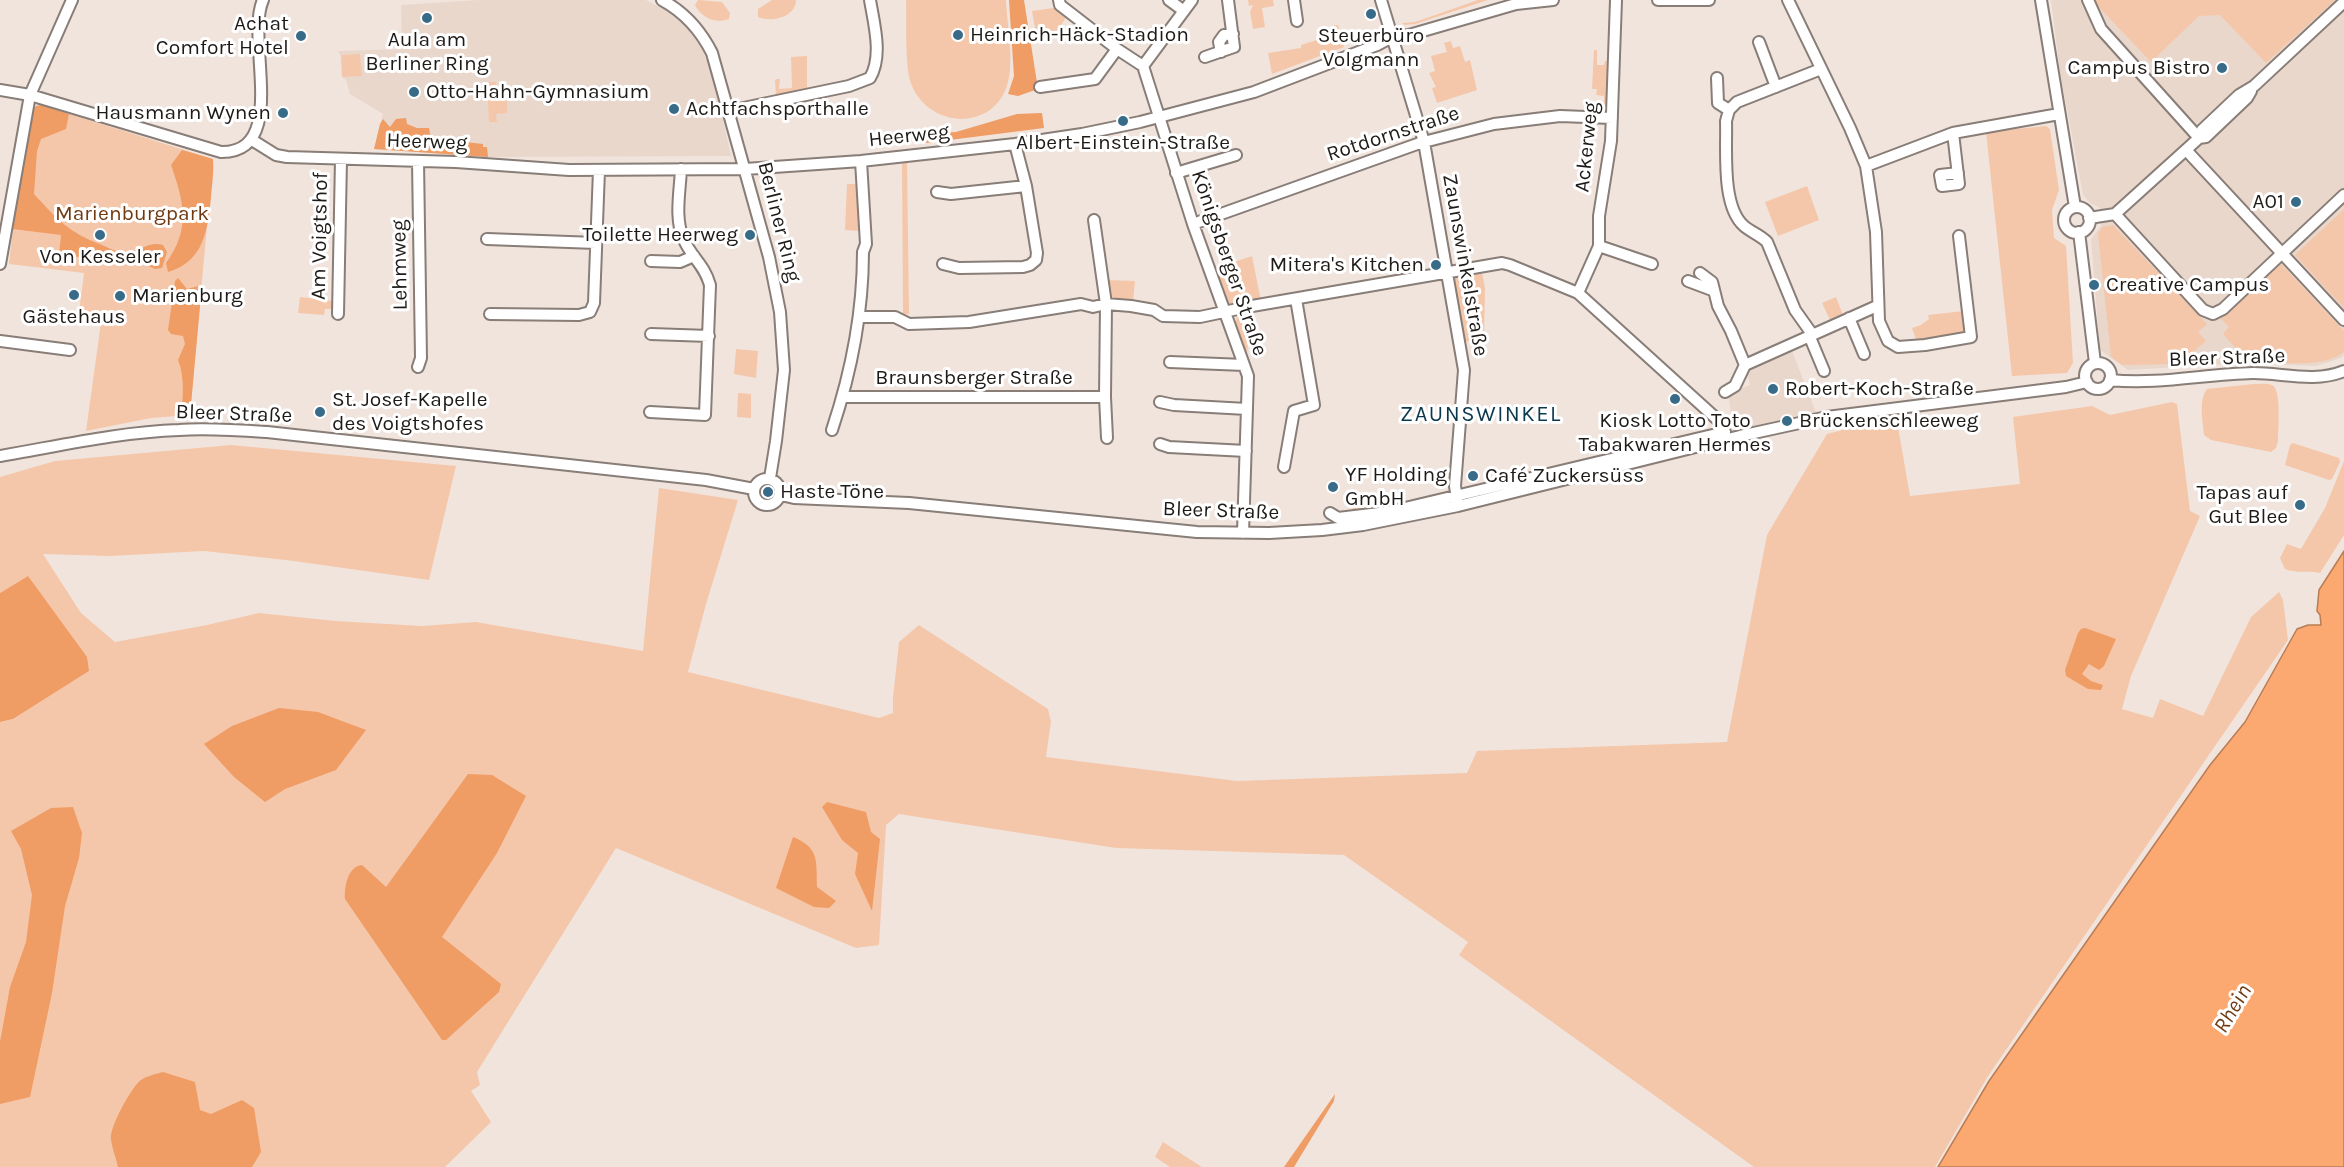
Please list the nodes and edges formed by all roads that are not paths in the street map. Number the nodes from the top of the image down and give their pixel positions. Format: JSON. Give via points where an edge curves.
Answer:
{"nodes":[{"id":1,"x":72,"y":0,"type":"edge"},
{"id":2,"x":263,"y":0,"type":"edge"},
{"id":3,"x":662,"y":0,"type":"edge"},
{"id":4,"x":870,"y":0,"type":"edge"},
{"id":5,"x":1059,"y":0,"type":"edge"},
{"id":6,"x":1169,"y":0,"type":"edge"},
{"id":7,"x":1192,"y":0,"type":"edge"},
{"id":8,"x":1228,"y":0,"type":"edge"},
{"id":9,"x":1294,"y":0,"type":"edge"},
{"id":10,"x":1381,"y":0,"type":"edge"},
{"id":11,"x":1553,"y":0,"type":"edge"},
{"id":12,"x":1616,"y":0,"type":"edge"},
{"id":13,"x":1658,"y":0,"type":"edge"},
{"id":14,"x":1709,"y":0,"type":"edge"},
{"id":15,"x":1788,"y":0,"type":"edge"},
{"id":16,"x":2041,"y":0,"type":"edge"},
{"id":17,"x":2088,"y":0,"type":"edge"},
{"id":18,"x":2344,"y":2,"type":"edge"},
{"id":19,"x":1184,"y":11,"type":"junction"},
{"id":20,"x":1297,"y":21,"type":"dead end"},
{"id":21,"x":1392,"y":37,"type":"junction"},
{"id":22,"x":1759,"y":42,"type":"dead end"},
{"id":23,"x":1117,"y":50,"type":"junction"},
{"id":24,"x":1205,"y":57,"type":"dead end"},
{"id":25,"x":1143,"y":66,"type":"junction"},
{"id":26,"x":1821,"y":69,"type":"junction"},
{"id":27,"x":1717,"y":78,"type":"dead end"},
{"id":28,"x":1040,"y":87,"type":"dead end"},
{"id":29,"x":1776,"y":87,"type":"junction"},
{"id":30,"x":0,"y":90,"type":"edge"},
{"id":31,"x":30,"y":95,"type":"junction"},
{"id":32,"x":1729,"y":110,"type":"junction"},
{"id":33,"x":729,"y":111,"type":"junction"},
{"id":34,"x":2059,"y":114,"type":"junction"},
{"id":35,"x":1159,"y":116,"type":"junction"},
{"id":36,"x":1612,"y":118,"type":"junction"},
{"id":37,"x":1953,"y":133,"type":"junction"},
{"id":38,"x":2199,"y":138,"type":"junction"},
{"id":39,"x":252,"y":140,"type":"junction"},
{"id":40,"x":1424,"y":142,"type":"junction"},
{"id":41,"x":1015,"y":144,"type":"junction"},
{"id":42,"x":2186,"y":150,"type":"junction"},
{"id":43,"x":1236,"y":155,"type":"dead end"},
{"id":44,"x":340,"y":159,"type":"junction"},
{"id":45,"x":418,"y":161,"type":"junction"},
{"id":46,"x":861,"y":161,"type":"junction"},
{"id":47,"x":1866,"y":166,"type":"junction"},
{"id":48,"x":681,"y":169,"type":"junction"},
{"id":49,"x":745,"y":169,"type":"junction"},
{"id":50,"x":600,"y":170,"type":"junction"},
{"id":51,"x":1176,"y":173,"type":"junction"},
{"id":52,"x":1958,"y":173,"type":"dead end"},
{"id":53,"x":1026,"y":186,"type":"junction"},
{"id":54,"x":937,"y":192,"type":"dead end"},
{"id":55,"x":2344,"y":195,"type":"edge"},
{"id":56,"x":2075,"y":207,"type":"junction"},
{"id":57,"x":2115,"y":213,"type":"junction"},
{"id":58,"x":2089,"y":218,"type":"junction"},
{"id":59,"x":1094,"y":220,"type":"dead end"},
{"id":60,"x":1193,"y":224,"type":"junction"},
{"id":61,"x":2079,"y":232,"type":"junction"},
{"id":62,"x":1959,"y":236,"type":"dead end"},
{"id":63,"x":487,"y":239,"type":"dead end"},
{"id":64,"x":596,"y":243,"type":"junction"},
{"id":65,"x":1599,"y":246,"type":"junction"},
{"id":66,"x":2282,"y":253,"type":"junction"},
{"id":67,"x":694,"y":256,"type":"junction"},
{"id":68,"x":651,"y":261,"type":"dead end"},
{"id":69,"x":0,"y":264,"type":"edge"},
{"id":70,"x":943,"y":264,"type":"dead end"},
{"id":71,"x":1652,"y":264,"type":"dead end"},
{"id":72,"x":1447,"y":272,"type":"junction"},
{"id":73,"x":1700,"y":273,"type":"dead end"},
{"id":74,"x":1688,"y":281,"type":"dead end"},
{"id":75,"x":1712,"y":290,"type":"junction"},
{"id":76,"x":1578,"y":293,"type":"junction"},
{"id":77,"x":1296,"y":299,"type":"junction"},
{"id":78,"x":1106,"y":304,"type":"junction"},
{"id":79,"x":1877,"y":306,"type":"junction"},
{"id":80,"x":1224,"y":313,"type":"junction"},
{"id":81,"x":338,"y":314,"type":"dead end"},
{"id":82,"x":490,"y":314,"type":"dead end"},
{"id":83,"x":859,"y":317,"type":"junction"},
{"id":84,"x":1849,"y":318,"type":"junction"},
{"id":85,"x":2344,"y":320,"type":"edge"},
{"id":86,"x":651,"y":334,"type":"dead end"},
{"id":87,"x":1811,"y":334,"type":"junction"},
{"id":88,"x":709,"y":336,"type":"junction"},
{"id":89,"x":0,"y":341,"type":"edge"},
{"id":90,"x":70,"y":350,"type":"dead end"},
{"id":91,"x":1864,"y":354,"type":"dead end"},
{"id":92,"x":1170,"y":362,"type":"dead end"},
{"id":93,"x":2095,"y":363,"type":"junction"},
{"id":94,"x":1745,"y":364,"type":"junction"},
{"id":95,"x":1244,"y":365,"type":"junction"},
{"id":96,"x":418,"y":367,"type":"dead end"},
{"id":97,"x":2344,"y":370,"type":"edge"},
{"id":98,"x":1824,"y":371,"type":"dead end"},
{"id":99,"x":2110,"y":380,"type":"junction"},
{"id":100,"x":2087,"y":382,"type":"junction"},
{"id":101,"x":1725,"y":392,"type":"dead end"},
{"id":102,"x":843,"y":397,"type":"junction"},
{"id":103,"x":1106,"y":397,"type":"junction"},
{"id":104,"x":1160,"y":402,"type":"dead end"},
{"id":105,"x":1247,"y":409,"type":"junction"},
{"id":106,"x":650,"y":412,"type":"dead end"},
{"id":107,"x":832,"y":430,"type":"dead end"},
{"id":108,"x":1726,"y":436,"type":"junction"},
{"id":109,"x":1107,"y":438,"type":"dead end"},
{"id":110,"x":1160,"y":444,"type":"dead end"},
{"id":111,"x":1246,"y":450,"type":"junction"},
{"id":112,"x":0,"y":456,"type":"edge"},
{"id":113,"x":1284,"y":467,"type":"dead end"},
{"id":114,"x":770,"y":478,"type":"junction"},
{"id":115,"x":754,"y":489,"type":"junction"},
{"id":116,"x":781,"y":495,"type":"junction"},
{"id":117,"x":1457,"y":501,"type":"junction"},
{"id":118,"x":1330,"y":513,"type":"dead end"},
{"id":119,"x":1244,"y":533,"type":"junction"}],
"edges":[{"from":1,"to":31,"type":"street"},
{"from":2,"to":39,"type":"street","via":[[258,18],[259,122]]},
{"from":3,"to":33,"type":"street","name":"Berliner Ring","via":[[704,38]]},
{"from":4,"to":33,"type":"street","via":[[876,64],[870,78],[849,86]]},
{"from":5,"to":23,"type":"street","via":[[1060,5]]},
{"from":6,"to":19,"type":"street"},
{"from":7,"to":19,"type":"street"},
{"from":8,"to":24,"type":"street","via":[[1234,48]]},
{"from":9,"to":20,"type":"street"},
{"from":10,"to":21,"type":"street"},
{"from":11,"to":21,"type":"street","name":"Heerweg","via":[[1516,4]]},
{"from":12,"to":36,"type":"street","name":"Ackerweg"},
{"from":13,"to":14,"type":"street"},
{"from":15,"to":26,"type":"street"},
{"from":16,"to":34,"type":"street"},
{"from":17,"to":38,"type":"street","via":[[2102,29]]},
{"from":18,"to":38,"type":"street","via":[[2207,125]]},
{"from":19,"to":25,"type":"street"},
{"from":21,"to":35,"type":"street","name":"Heerweg","via":[[1254,92]]},
{"from":21,"to":40,"type":"street","name":"Zaunswinkelstraße"},
{"from":22,"to":29,"type":"street"},
{"from":23,"to":25,"type":"street"},
{"from":23,"to":28,"type":"street","via":[[1095,79]]},
{"from":25,"to":35,"type":"street"},
{"from":26,"to":29,"type":"street"},
{"from":26,"to":47,"type":"street"},
{"from":27,"to":32,"type":"street","via":[[1718,103]]},
{"from":29,"to":32,"type":"street","via":[[1737,102]]},
{"from":30,"to":31,"type":"street"},
{"from":31,"to":39,"type":"street","via":[[221,152],[237,151]]},
{"from":31,"to":69,"type":"street"},
{"from":32,"to":87,"type":"street","via":[[1726,132],[1732,210],[1743,225],[1767,242],[1795,310]]},
{"from":33,"to":49,"type":"street","name":"Berliner Ring"},
{"from":34,"to":37,"type":"street"},
{"from":34,"to":56,"type":"street"},
{"from":35,"to":41,"type":"street","name":"Heerweg","via":[[1082,135]]},
{"from":35,"to":51,"type":"street","name":"Königsberger Straße"},
{"from":36,"to":40,"type":"street","name":"Rotdornstraße","via":[[1525,118]]},
{"from":36,"to":65,"type":"street","name":"Ackerweg","via":[[1599,216]]},
{"from":37,"to":47,"type":"street"},
{"from":37,"to":52,"type":"street"},
{"from":38,"to":42,"type":"street"},
{"from":39,"to":44,"type":"street","name":"Heerweg","via":[[276,155]]},
{"from":40,"to":60,"type":"street","name":"Rotdornstraße"},
{"from":40,"to":72,"type":"street","name":"Zaunswinkelstraße"},
{"from":41,"to":46,"type":"street","name":"Heerweg"},
{"from":41,"to":53,"type":"street"},
{"from":42,"to":57,"type":"street"},
{"from":42,"to":66,"type":"street"},
{"from":43,"to":51,"type":"street"},
{"from":44,"to":45,"type":"street","name":"Heerweg"},
{"from":44,"to":81,"type":"street","name":"Am Voigtshof"},
{"from":45,"to":50,"type":"street","name":"Heerweg"},
{"from":45,"to":96,"type":"street","name":"Lehmweg","via":[[422,357]]},
{"from":46,"to":49,"type":"street","name":"Heerweg"},
{"from":46,"to":83,"type":"street","via":[[866,244]]},
{"from":47,"to":79,"type":"street","via":[[1876,231]]},
{"from":48,"to":49,"type":"street","name":"Heerweg"},
{"from":48,"to":50,"type":"street","name":"Heerweg"},
{"from":48,"to":67,"type":"street","via":[[678,214],[684,242]]},
{"from":49,"to":114,"type":"street","name":"Berliner Ring","via":[[772,267],[784,343],[777,441]]},
{"from":50,"to":64,"type":"street"},
{"from":51,"to":60,"type":"street","name":"Königsberger Straße"},
{"from":53,"to":54,"type":"street"},
{"from":53,"to":70,"type":"street","via":[[1036,260],[1023,267],[960,268]]},
{"from":55,"to":66,"type":"street"},
{"from":56,"to":58,"type":"street","via":[[2085,210]]},
{"from":56,"to":61,"type":"street","via":[[2066,213],[2064,224],[2071,232]]},
{"from":57,"to":58,"type":"street"},
{"from":57,"to":66,"type":"street","via":[[2208,313],[2223,309]]},
{"from":58,"to":61,"type":"street","via":[[2088,226]]},
{"from":59,"to":78,"type":"street"},
{"from":60,"to":80,"type":"street","name":"Königsberger Straße"},
{"from":61,"to":93,"type":"street"},
{"from":62,"to":79,"type":"street","via":[[1971,337],[1898,347],[1888,340]]},
{"from":63,"to":64,"type":"street"},
{"from":64,"to":82,"type":"street","via":[[594,303],[590,312]]},
{"from":65,"to":71,"type":"street"},
{"from":65,"to":76,"type":"street","name":"Ackerweg"},
{"from":66,"to":85,"type":"street"},
{"from":67,"to":68,"type":"street","via":[[680,262]]},
{"from":67,"to":88,"type":"street","via":[[710,285]]},
{"from":72,"to":76,"type":"street","via":[[1502,263]]},
{"from":72,"to":77,"type":"street"},
{"from":72,"to":117,"type":"street","name":"Zaunswinkelstraße","via":[[1464,370]]},
{"from":73,"to":75,"type":"street","via":[[1712,282]]},
{"from":74,"to":75,"type":"street"},
{"from":75,"to":94,"type":"street"},
{"from":76,"to":108,"type":"street","via":[[1719,421]]},
{"from":77,"to":80,"type":"street"},
{"from":77,"to":113,"type":"street","via":[[1314,405],[1294,411]]},
{"from":78,"to":80,"type":"street","via":[[1154,310],[1163,316]]},
{"from":78,"to":83,"type":"street","via":[[1081,304],[969,322],[909,324],[895,317]]},
{"from":78,"to":103,"type":"street"},
{"from":79,"to":84,"type":"street"},
{"from":80,"to":95,"type":"street","name":"Königsberger Straße"},
{"from":83,"to":102,"type":"street"},
{"from":84,"to":87,"type":"street"},
{"from":84,"to":91,"type":"street"},
{"from":86,"to":88,"type":"street"},
{"from":87,"to":94,"type":"street"},
{"from":87,"to":98,"type":"street"},
{"from":88,"to":106,"type":"street","via":[[705,415]]},
{"from":89,"to":90,"type":"street"},
{"from":92,"to":95,"type":"street"},
{"from":93,"to":99,"type":"street","via":[[2108,367]]},
{"from":93,"to":100,"type":"street","via":[[2086,372]]},
{"from":94,"to":101,"type":"street","via":[[1735,386]]},
{"from":95,"to":105,"type":"street","name":"Königsberger Straße","via":[[1248,376]]},
{"from":97,"to":99,"type":"street","name":"Bleer Straße","via":[[2321,377],[2253,373]]},
{"from":99,"to":100,"type":"street","via":[[2099,389]]},
{"from":100,"to":108,"type":"street","name":"Bleer Straße","via":[[1827,417]]},
{"from":102,"to":103,"type":"street","name":"Braunsberger Straße"},
{"from":102,"to":107,"type":"street"},
{"from":103,"to":109,"type":"street"},
{"from":104,"to":105,"type":"street"},
{"from":105,"to":111,"type":"street","name":"Königsberger Straße"},
{"from":108,"to":117,"type":"street","name":"Bleer Straße"},
{"from":110,"to":111,"type":"street"},
{"from":111,"to":119,"type":"street","name":"Königsberger Straße"},
{"from":112,"to":115,"type":"street","name":"Bleer Straße","via":[[120,436],[226,429],[706,480]]},
{"from":114,"to":115,"type":"street","via":[[760,480]]},
{"from":114,"to":116,"type":"street","via":[[780,486]]},
{"from":115,"to":116,"type":"street","via":[[756,500],[762,505],[774,504]]},
{"from":116,"to":119,"type":"street","name":"Bleer Straße","via":[[909,502],[1159,529]]},
{"from":117,"to":118,"type":"street","name":"Bleer Straße","via":[[1359,517],[1338,518]]},
{"from":117,"to":119,"type":"street","name":"Bleer Straße","via":[[1391,520],[1322,530]]}]}
